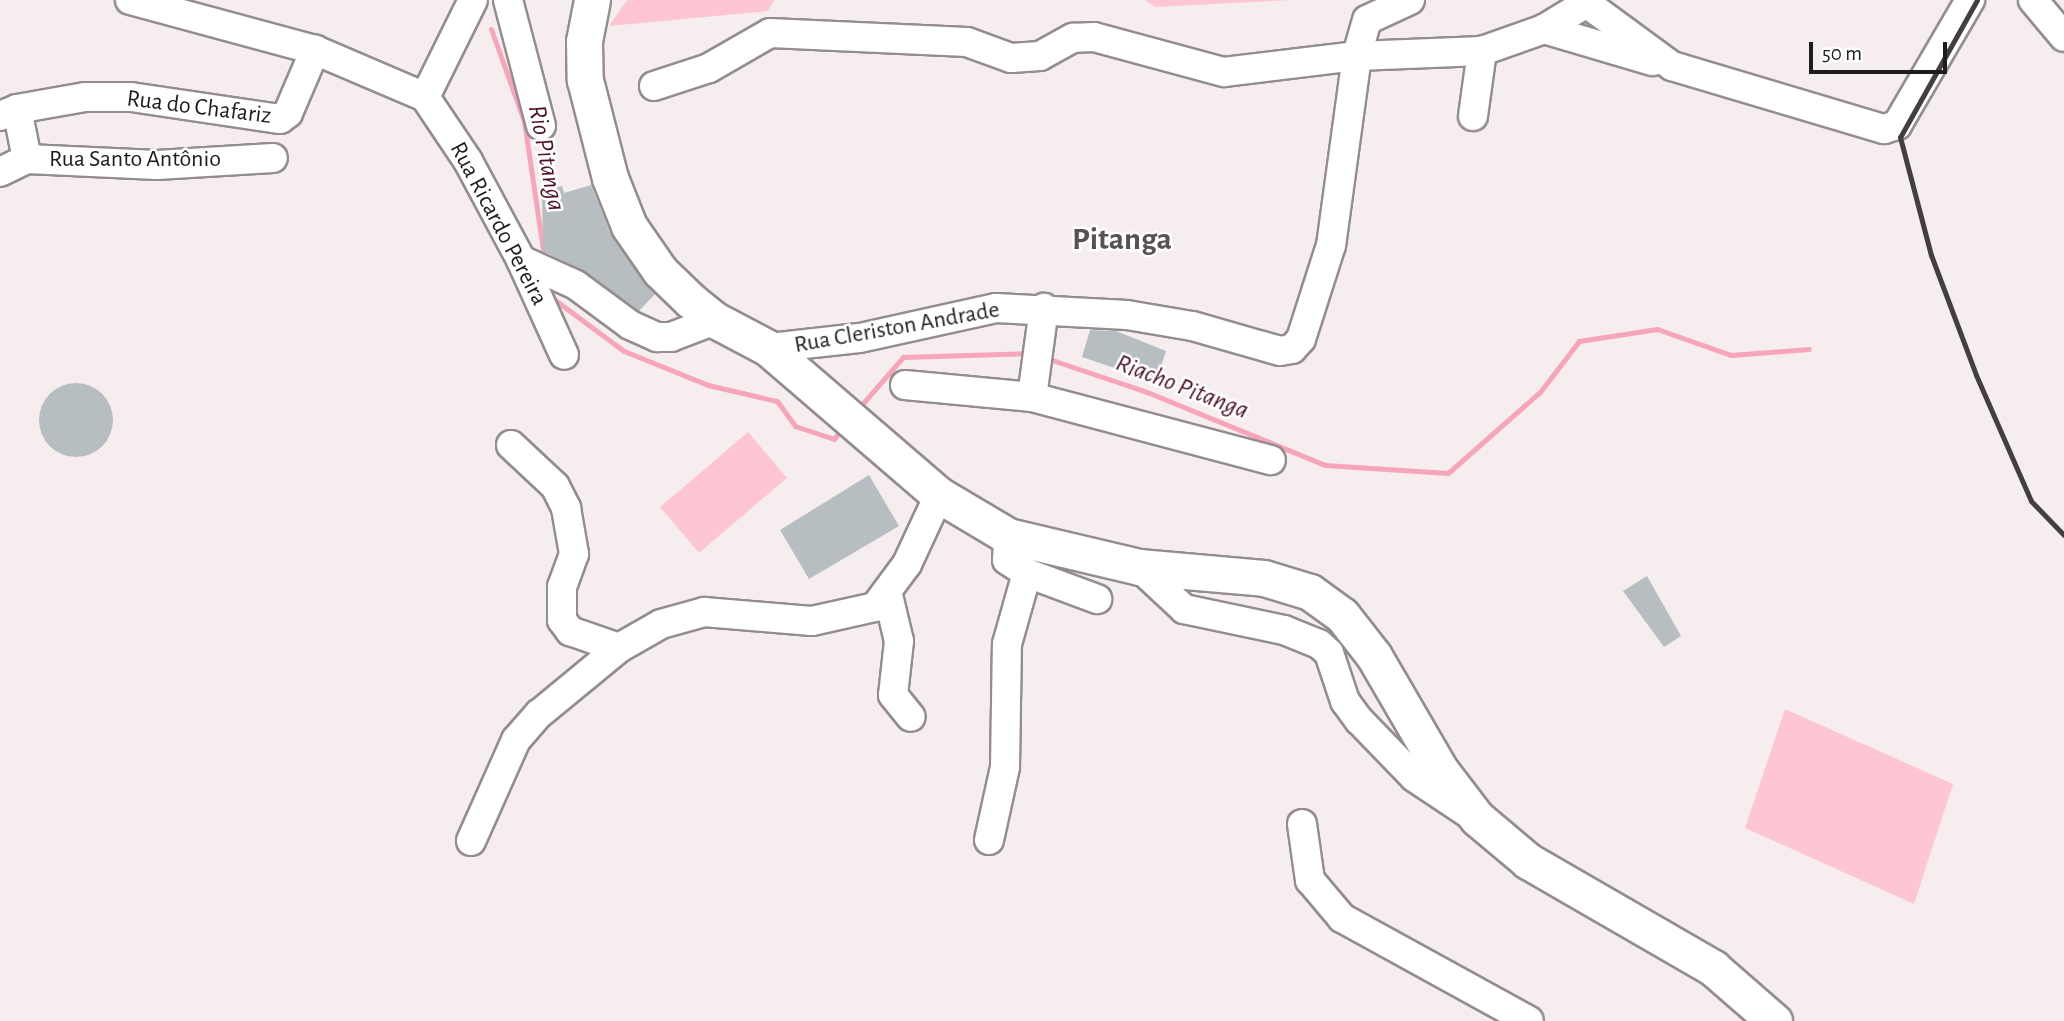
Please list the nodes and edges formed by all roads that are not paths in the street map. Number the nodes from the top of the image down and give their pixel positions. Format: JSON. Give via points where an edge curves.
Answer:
{"nodes":[{"id":1,"x":130,"y":0,"type":"edge"},
{"id":2,"x":473,"y":0,"type":"edge"},
{"id":3,"x":508,"y":0,"type":"edge"},
{"id":4,"x":592,"y":0,"type":"edge"},
{"id":5,"x":1410,"y":0,"type":"edge"},
{"id":6,"x":1970,"y":0,"type":"edge"},
{"id":7,"x":2033,"y":0,"type":"edge"},
{"id":8,"x":1583,"y":2,"type":"edge"},
{"id":9,"x":1544,"y":29,"type":"junction"},
{"id":10,"x":2064,"y":37,"type":"edge"},
{"id":11,"x":315,"y":50,"type":"junction"},
{"id":12,"x":1482,"y":51,"type":"junction"},
{"id":13,"x":1357,"y":56,"type":"junction"},
{"id":14,"x":1672,"y":66,"type":"junction"},
{"id":15,"x":654,"y":86,"type":"dead end"},
{"id":16,"x":425,"y":97,"type":"junction"},
{"id":17,"x":9,"y":113,"type":"edge"},
{"id":18,"x":1473,"y":116,"type":"dead end"},
{"id":19,"x":541,"y":126,"type":"dead end"},
{"id":20,"x":273,"y":158,"type":"dead end"},
{"id":21,"x":27,"y":159,"type":"junction"},
{"id":22,"x":0,"y":172,"type":"edge"},
{"id":23,"x":522,"y":260,"type":"junction"},
{"id":24,"x":1044,"y":308,"type":"junction"},
{"id":25,"x":715,"y":320,"type":"junction"},
{"id":26,"x":768,"y":348,"type":"junction"},
{"id":27,"x":564,"y":355,"type":"dead end"},
{"id":28,"x":905,"y":385,"type":"dead end"},
{"id":29,"x":1032,"y":397,"type":"junction"},
{"id":30,"x":510,"y":445,"type":"dead end"},
{"id":31,"x":1271,"y":460,"type":"dead end"},
{"id":32,"x":939,"y":495,"type":"junction"},
{"id":33,"x":1008,"y":536,"type":"junction"},
{"id":34,"x":1139,"y":567,"type":"junction"},
{"id":35,"x":1027,"y":573,"type":"junction"},
{"id":36,"x":888,"y":595,"type":"junction"},
{"id":37,"x":1097,"y":599,"type":"dead end"},
{"id":38,"x":619,"y":648,"type":"junction"},
{"id":39,"x":911,"y":717,"type":"dead end"},
{"id":40,"x":1477,"y":818,"type":"junction"},
{"id":41,"x":1302,"y":824,"type":"dead end"},
{"id":42,"x":989,"y":840,"type":"dead end"},
{"id":43,"x":471,"y":841,"type":"dead end"},
{"id":44,"x":1529,"y":1021,"type":"edge"},
{"id":45,"x":1774,"y":1021,"type":"edge"}],
"edges":[{"from":1,"to":11,"type":"street"},
{"from":2,"to":16,"type":"street"},
{"from":3,"to":19,"type":"street"},
{"from":4,"to":25,"type":"main road","via":[[583,41],[585,80],[610,178],[629,226],[660,271]]},
{"from":5,"to":13,"type":"street","via":[[1367,20]]},
{"from":6,"to":14,"type":"street","via":[[1897,125],[1889,129]]},
{"from":7,"to":10,"type":"street"},
{"from":8,"to":9,"type":"street"},
{"from":8,"to":14,"type":"street"},
{"from":9,"to":12,"type":"street"},
{"from":9,"to":14,"type":"street"},
{"from":11,"to":16,"type":"street"},
{"from":11,"to":17,"type":"street","name":"Rua do Chafariz","via":[[288,113],[280,120],[131,97],[85,97]]},
{"from":12,"to":13,"type":"street"},
{"from":12,"to":18,"type":"street"},
{"from":13,"to":15,"type":"street","via":[[1224,72],[1094,37],[1073,38],[1040,56],[1011,58],[967,43],[770,33],[754,38],[709,68]]},
{"from":13,"to":24,"type":"street","name":"Rua Cleriston Andrade","via":[[1331,245],[1301,339],[1292,349],[1280,351],[1153,319]]},
{"from":16,"to":23,"type":"street","name":"Rua Ricardo Pereira","via":[[468,161]]},
{"from":17,"to":21,"type":"street"},
{"from":20,"to":21,"type":"street","name":"Rua Santo Antônio","via":[[157,164]]},
{"from":21,"to":22,"type":"street","name":"Rua Santo Antônio"},
{"from":23,"to":25,"type":"street","via":[[576,285],[630,325],[657,337],[671,337]]},
{"from":23,"to":27,"type":"street","name":"Rua Ricardo Pereira"},
{"from":24,"to":26,"type":"street","name":"Rua Cleriston Andrade","via":[[996,308],[859,338]]},
{"from":24,"to":29,"type":"street"},
{"from":25,"to":26,"type":"main road"},
{"from":26,"to":32,"type":"main road"},
{"from":28,"to":29,"type":"street"},
{"from":29,"to":31,"type":"street"},
{"from":30,"to":38,"type":"street","via":[[555,486],[566,509],[574,554],[562,587],[562,620],[570,631]]},
{"from":32,"to":33,"type":"main road"},
{"from":32,"to":36,"type":"street"},
{"from":33,"to":34,"type":"main road"},
{"from":33,"to":35,"type":"street","via":[[1007,560]]},
{"from":34,"to":40,"type":"street","via":[[1184,609],[1284,630],[1319,644],[1336,667],[1345,701],[1388,752],[1449,804]]},
{"from":34,"to":40,"type":"main road","via":[[1264,578],[1310,592],[1342,615],[1374,656],[1441,771]]},
{"from":35,"to":37,"type":"street"},
{"from":35,"to":42,"type":"street","via":[[1007,644],[1005,767]]},
{"from":36,"to":38,"type":"street","via":[[875,607],[855,615],[811,621],[704,612],[661,624]]},
{"from":36,"to":39,"type":"street","via":[[899,642],[893,695]]},
{"from":38,"to":43,"type":"street","via":[[516,740]]},
{"from":40,"to":45,"type":"main road","via":[[1528,861],[1713,968]]},
{"from":41,"to":44,"type":"street","via":[[1310,880],[1342,918]]}]}
